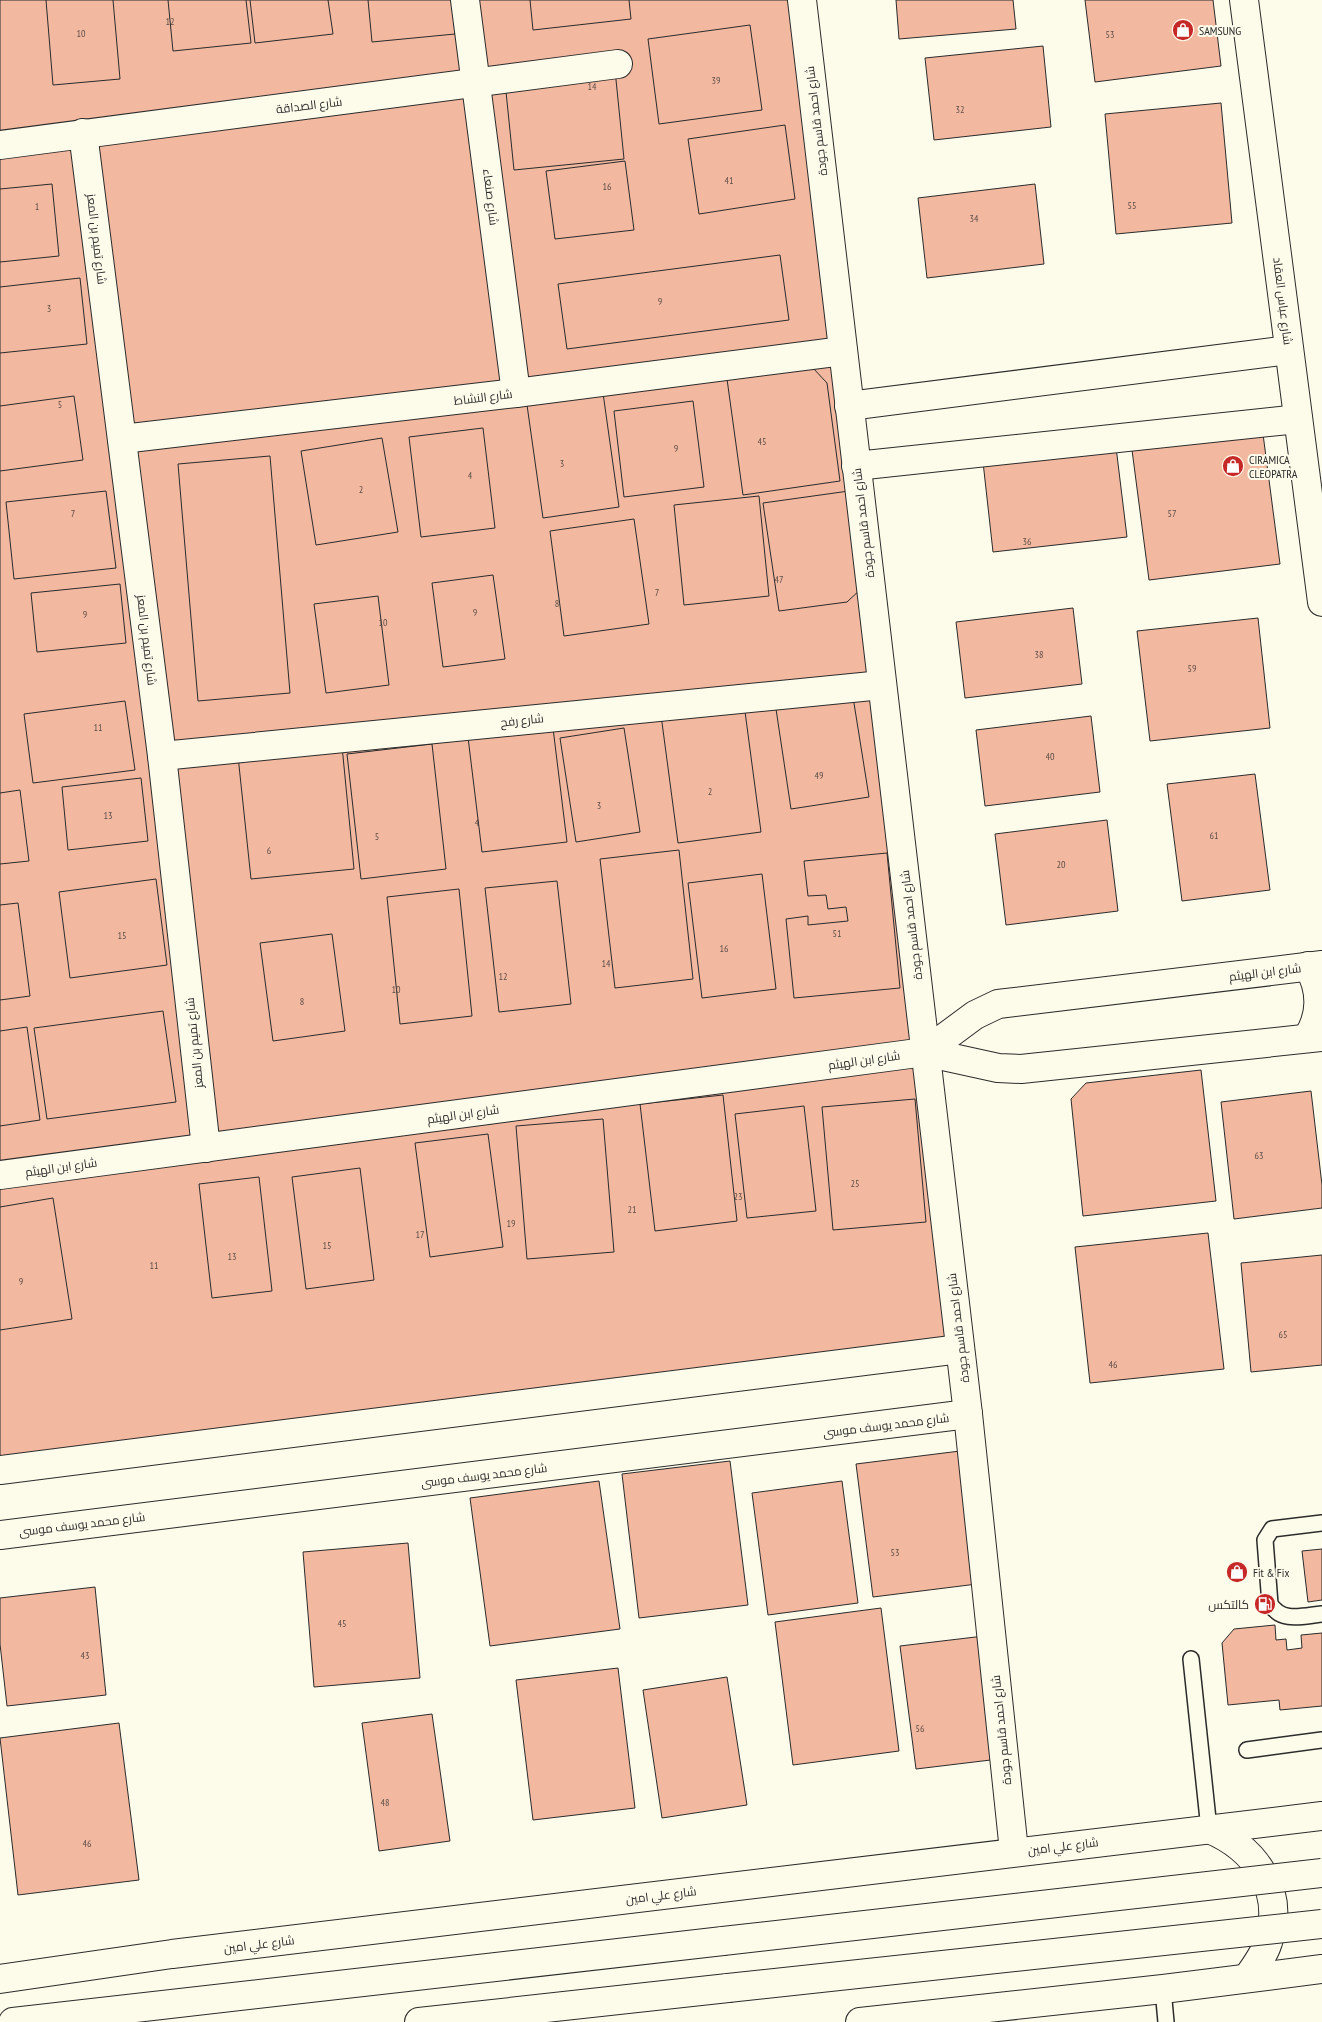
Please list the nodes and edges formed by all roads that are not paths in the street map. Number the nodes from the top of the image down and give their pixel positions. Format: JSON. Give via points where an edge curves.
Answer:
{"nodes":[{"id":1,"x":465,"y":0,"type":"edge"},
{"id":2,"x":802,"y":0,"type":"edge"},
{"id":3,"x":1244,"y":0,"type":"edge"},
{"id":4,"x":618,"y":64,"type":"dead end"},
{"id":5,"x":476,"y":83,"type":"junction"},
{"id":6,"x":83,"y":133,"type":"junction"},
{"id":7,"x":0,"y":145,"type":"edge"},
{"id":8,"x":1289,"y":350,"type":"junction"},
{"id":9,"x":843,"y":351,"type":"junction"},
{"id":10,"x":516,"y":393,"type":"junction"},
{"id":11,"x":849,"y":406,"type":"junction"},
{"id":12,"x":1298,"y":419,"type":"junction"},
{"id":13,"x":122,"y":440,"type":"junction"},
{"id":14,"x":856,"y":466,"type":"junction"},
{"id":15,"x":1322,"y":602,"type":"edge"},
{"id":16,"x":882,"y":685,"type":"junction"},
{"id":17,"x":162,"y":756,"type":"junction"},
{"id":18,"x":1315,"y":966,"type":"edge"},
{"id":19,"x":1314,"y":1038,"type":"edge"},
{"id":20,"x":925,"y":1052,"type":"junction"},
{"id":21,"x":206,"y":1148,"type":"junction"},
{"id":22,"x":0,"y":1175,"type":"edge"},
{"id":23,"x":960,"y":1348,"type":"junction"},
{"id":24,"x":968,"y":1414,"type":"junction"},
{"id":25,"x":0,"y":1470,"type":"edge"},
{"id":26,"x":1322,"y":1523,"type":"edge"},
{"id":27,"x":0,"y":1535,"type":"edge"},
{"id":28,"x":1322,"y":1614,"type":"edge"},
{"id":29,"x":1191,"y":1659,"type":"dead end"},
{"id":30,"x":1322,"y":1740,"type":"edge"},
{"id":31,"x":1248,"y":1750,"type":"dead end"},
{"id":32,"x":1322,"y":1816,"type":"edge"},
{"id":33,"x":1209,"y":1829,"type":"junction"},
{"id":34,"x":1014,"y":1851,"type":"junction"},
{"id":35,"x":1322,"y":1873,"type":"edge"},
{"id":36,"x":1322,"y":1924,"type":"edge"},
{"id":37,"x":1322,"y":1968,"type":"edge"},
{"id":38,"x":1248,"y":1978,"type":"junction"},
{"id":39,"x":0,"y":1979,"type":"edge"},
{"id":40,"x":1163,"y":1989,"type":"junction"},
{"id":41,"x":991,"y":2015,"type":"edge"},
{"id":42,"x":13,"y":2022,"type":"edge"},
{"id":43,"x":418,"y":2022,"type":"edge"},
{"id":44,"x":860,"y":2022,"type":"edge"},
{"id":45,"x":1166,"y":2022,"type":"edge"}],
"edges":[{"from":1,"to":5,"type":"street","name":"شارع صنعاء"},
{"from":2,"to":9,"type":"street","name":"شارع احمد قاسم جودة"},
{"from":3,"to":8,"type":"street","name":"شارع عباس العقاد"},
{"from":4,"to":5,"type":"street","name":"شارع الصداقة"},
{"from":5,"to":6,"type":"street","name":"شارع الصداقة"},
{"from":5,"to":10,"type":"street","name":"شارع صنعاء"},
{"from":6,"to":7,"type":"street","name":"شارع الصداقة"},
{"from":6,"to":13,"type":"street","name":"شارع تميم بن المعز"},
{"from":8,"to":11,"type":"street"},
{"from":8,"to":12,"type":"street","name":"شارع عباس العقاد"},
{"from":9,"to":10,"type":"street","name":"شارع النشاط"},
{"from":9,"to":11,"type":"street","name":"شارع احمد قاسم جودة"},
{"from":10,"to":13,"type":"street","name":"شارع النشاط"},
{"from":11,"to":14,"type":"street","name":"شارع احمد قاسم جودة"},
{"from":12,"to":14,"type":"street"},
{"from":12,"to":15,"type":"street","name":"شارع عباس العقاد"},
{"from":13,"to":17,"type":"street","name":"شارع تميم بن المعز"},
{"from":14,"to":16,"type":"street","name":"شارع احمد قاسم جودة"},
{"from":16,"to":17,"type":"street","name":"شارع رفح"},
{"from":16,"to":20,"type":"street","name":"شارع احمد قاسم جودة"},
{"from":17,"to":21,"type":"street","name":"شارع تميم بن المعز"},
{"from":18,"to":19,"type":"street","via":[[1322,1003]]},
{"from":18,"to":20,"type":"street","name":"شارع ابن الهيثم","via":[[998,1004],[975,1015]]},
{"from":19,"to":20,"type":"street","name":"شارع ابن الهيثم","via":[[1021,1069],[998,1068]]},
{"from":20,"to":21,"type":"street","name":"شارع ابن الهيثم"},
{"from":20,"to":23,"type":"street","name":"شارع احمد قاسم جودة"},
{"from":21,"to":22,"type":"street","name":"شارع ابن الهيثم"},
{"from":23,"to":24,"type":"street","name":"شارع احمد قاسم جودة"},
{"from":23,"to":25,"type":"street"},
{"from":24,"to":27,"type":"street","name":"شارع محمد يوسف موسى"},
{"from":24,"to":34,"type":"street","name":"شارع احمد قاسم جودة"},
{"from":26,"to":28,"type":"lane","via":[[1272,1529],[1265,1540],[1270,1604],[1275,1612],[1283,1616]]},
{"from":29,"to":33,"type":"lane"},
{"from":30,"to":31,"type":"lane"},
{"from":32,"to":33,"type":"street","name":"شارع علي امين"},
{"from":33,"to":34,"type":"street","name":"شارع علي امين"},
{"from":33,"to":38,"type":"street","via":[[1244,1848],[1257,1864],[1270,1892],[1272,1922],[1268,1942]]},
{"from":34,"to":39,"type":"street","name":"شارع علي امين","via":[[172,1954]]},
{"from":35,"to":42,"type":"street","bridge":true},
{"from":36,"to":43,"type":"street","bridge":true},
{"from":37,"to":38,"type":"street"},
{"from":38,"to":40,"type":"street"},
{"from":40,"to":41,"type":"street"},
{"from":40,"to":45,"type":"lane"},
{"from":41,"to":44,"type":"street"}]}
